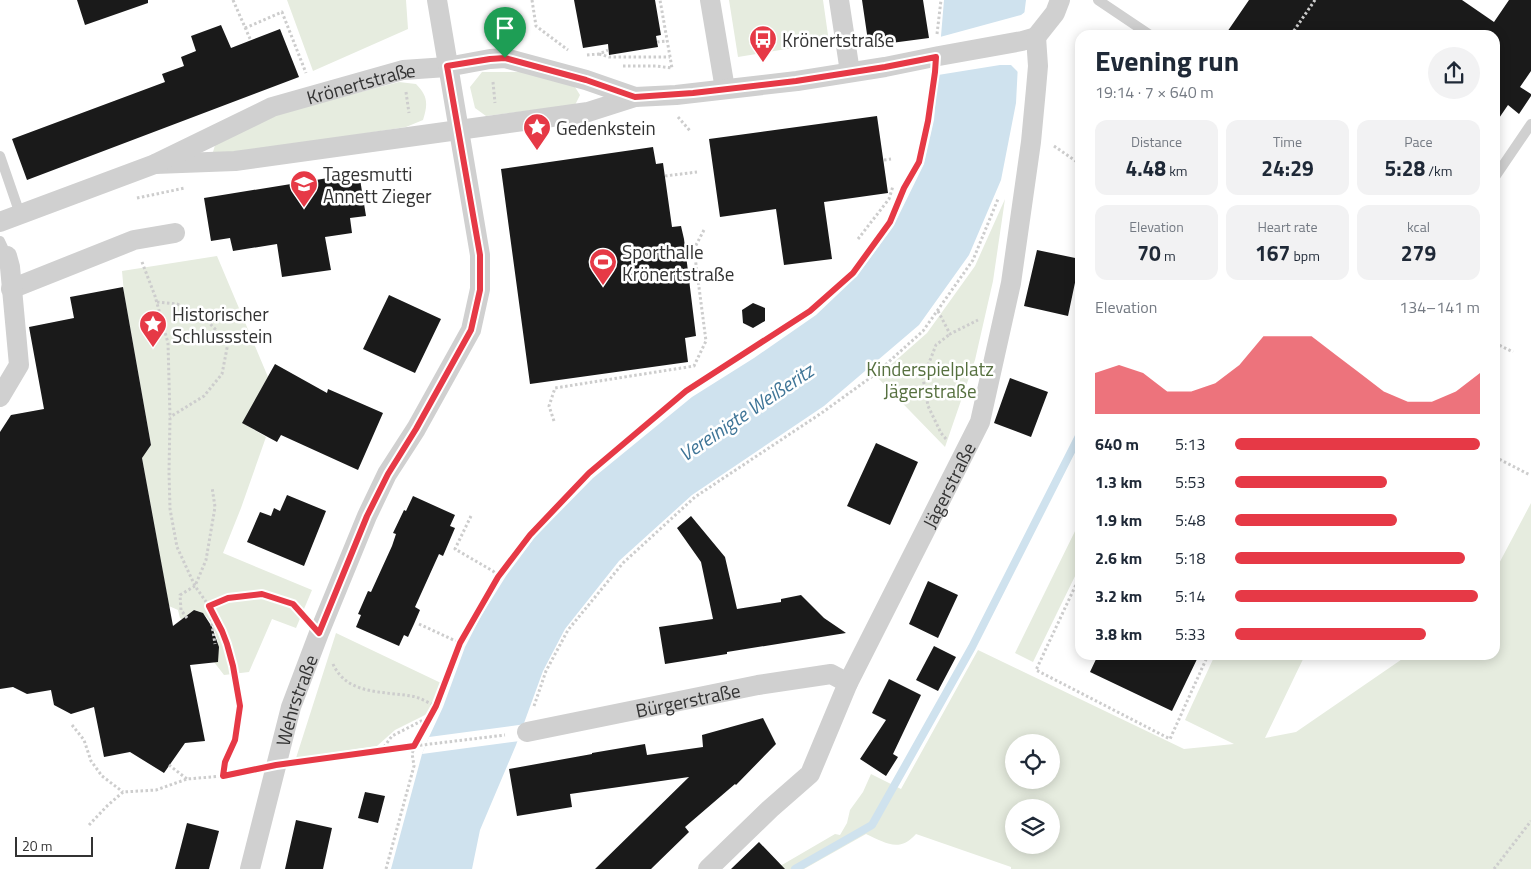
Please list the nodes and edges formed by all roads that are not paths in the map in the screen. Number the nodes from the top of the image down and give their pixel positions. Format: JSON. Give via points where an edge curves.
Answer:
{"nodes":[{"id":1,"x":437,"y":0,"type":"edge"},
{"id":2,"x":710,"y":0,"type":"edge"},
{"id":3,"x":839,"y":0,"type":"edge"},
{"id":4,"x":1060,"y":0,"type":"edge"},
{"id":5,"x":1098,"y":0,"type":"edge"},
{"id":6,"x":1143,"y":30,"type":"edge"},
{"id":7,"x":1029,"y":39,"type":"junction"},
{"id":8,"x":447,"y":66,"type":"junction"},
{"id":9,"x":850,"y":72,"type":"junction"},
{"id":10,"x":725,"y":89,"type":"junction"},
{"id":11,"x":635,"y":97,"type":"junction"},
{"id":12,"x":1531,"y":124,"type":"edge"},
{"id":13,"x":459,"y":130,"type":"junction"},
{"id":14,"x":0,"y":156,"type":"edge"},
{"id":15,"x":155,"y":164,"type":"junction"},
{"id":16,"x":1500,"y":170,"type":"edge"},
{"id":17,"x":20,"y":214,"type":"junction"},
{"id":18,"x":0,"y":222,"type":"edge"},
{"id":19,"x":175,"y":233,"type":"dead end"},
{"id":20,"x":3,"y":249,"type":"edge"},
{"id":21,"x":6,"y":284,"type":"edge"},
{"id":22,"x":0,"y":397,"type":"edge"},
{"id":23,"x":848,"y":683,"type":"junction"},
{"id":24,"x":520,"y":733,"type":"road end"},
{"id":25,"x":250,"y":869,"type":"edge"},
{"id":26,"x":708,"y":869,"type":"edge"}],
"edges":[{"from":1,"to":8,"type":"street","name":"Wehrstraße"},
{"from":2,"to":10,"type":"street"},
{"from":3,"to":9,"type":"street"},
{"from":4,"to":7,"type":"street","via":[[1055,14]]},
{"from":5,"to":6,"type":"lane"},
{"from":7,"to":9,"type":"street","name":"Krönertstraße"},
{"from":7,"to":23,"type":"street","name":"Jägerstraße","via":[[1038,66],[1031,142],[1012,274],[980,422]]},
{"from":8,"to":11,"type":"street","name":"Krönertstraße","via":[[505,58]]},
{"from":8,"to":13,"type":"street","name":"Wehrstraße"},
{"from":8,"to":15,"type":"street","name":"Krönertstraße","via":[[403,70],[272,107]]},
{"from":9,"to":10,"type":"street","name":"Krönertstraße"},
{"from":10,"to":11,"type":"street","name":"Krönertstraße"},
{"from":11,"to":13,"type":"street","name":"Krönertstraße","via":[[588,112]]},
{"from":12,"to":16,"type":"lane"},
{"from":13,"to":15,"type":"street","name":"Krönertstraße","via":[[235,161]]},
{"from":13,"to":25,"type":"street","name":"Wehrstraße","via":[[480,255],[480,290],[471,330],[388,474],[367,516],[319,633],[290,707]]},
{"from":14,"to":17,"type":"lane"},
{"from":15,"to":17,"type":"street","name":"Krönertstraße"},
{"from":17,"to":18,"type":"street","name":"Krönertstraße"},
{"from":19,"to":21,"type":"street","via":[[134,240]]},
{"from":20,"to":21,"type":"street","via":[[10,267]]},
{"from":21,"to":22,"type":"street","via":[[19,365]]},
{"from":23,"to":24,"type":"street","name":"Bürgerstraße","via":[[831,674],[758,685]]},
{"from":23,"to":26,"type":"street","name":"Jägerstraße","via":[[810,774]]}]}
